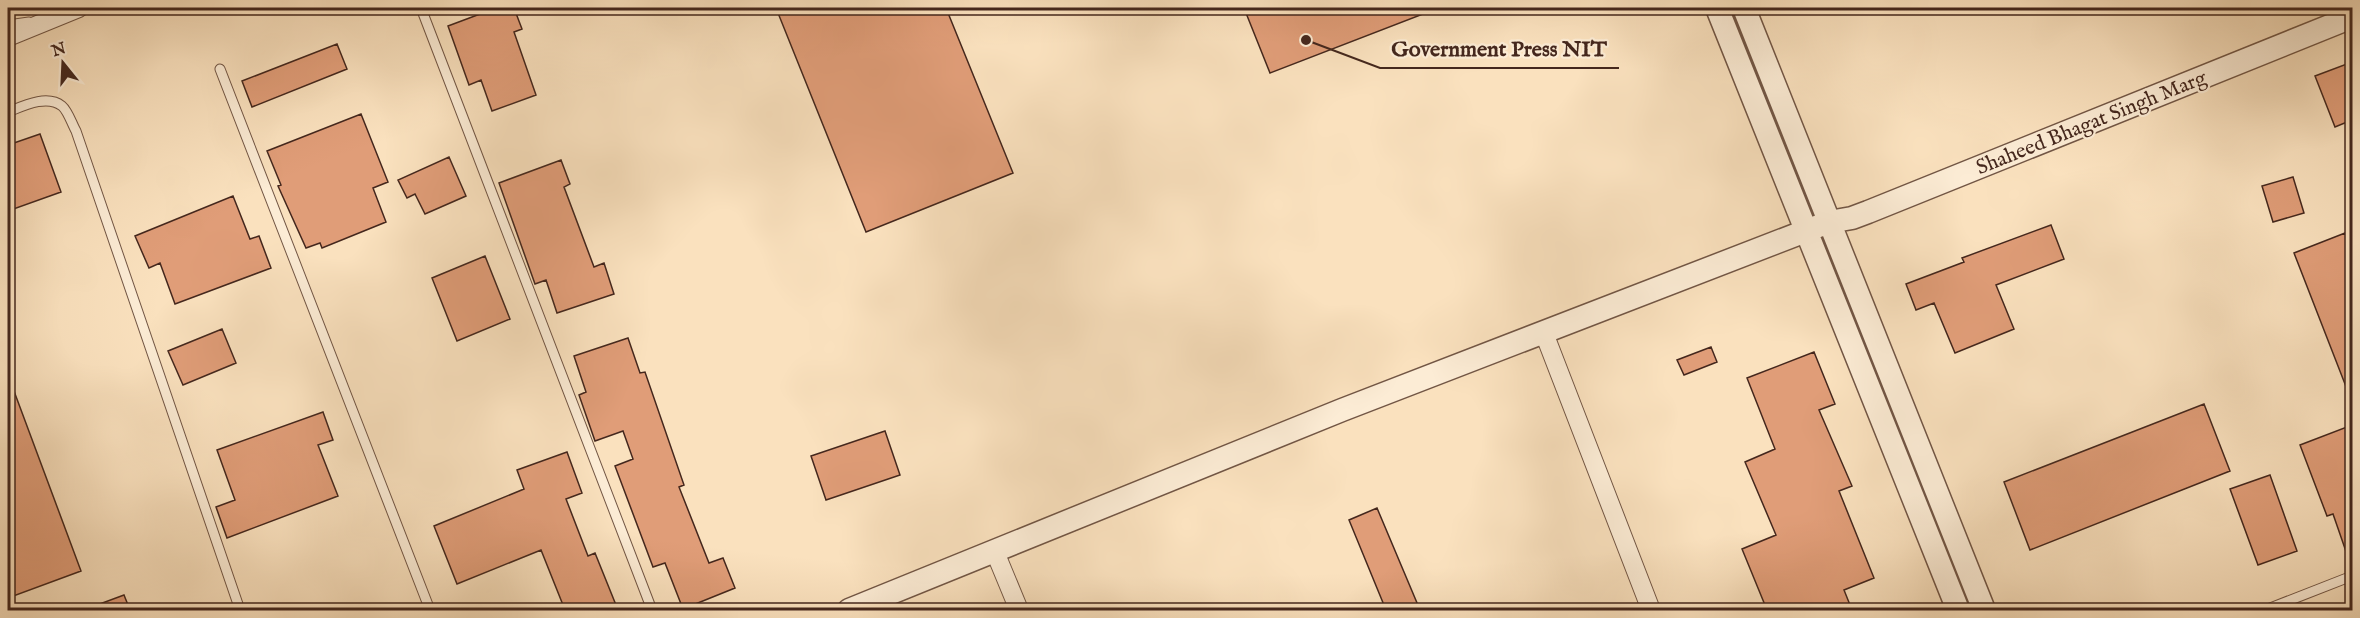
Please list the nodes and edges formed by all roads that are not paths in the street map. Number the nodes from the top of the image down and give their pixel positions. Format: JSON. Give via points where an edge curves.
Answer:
{"nodes":[{"id":1,"x":80,"y":8,"type":"edge"},
{"id":2,"x":421,"y":8,"type":"edge"},
{"id":3,"x":1717,"y":8,"type":"edge"},
{"id":4,"x":1744,"y":8,"type":"edge"},
{"id":5,"x":2352,"y":17,"type":"edge"},
{"id":6,"x":50,"y":19,"type":"junction"},
{"id":7,"x":8,"y":25,"type":"edge"},
{"id":8,"x":8,"y":37,"type":"edge"},
{"id":9,"x":220,"y":69,"type":"dead end"},
{"id":10,"x":8,"y":112,"type":"edge"},
{"id":11,"x":1828,"y":222,"type":"junction"},
{"id":12,"x":1806,"y":232,"type":"junction"},
{"id":13,"x":1544,"y":333,"type":"junction"},
{"id":14,"x":994,"y":552,"type":"junction"},
{"id":15,"x":2352,"y":576,"type":"edge"},
{"id":16,"x":240,"y":610,"type":"edge"},
{"id":17,"x":430,"y":610,"type":"edge"},
{"id":18,"x":652,"y":610,"type":"edge"},
{"id":19,"x":849,"y":610,"type":"edge"},
{"id":20,"x":1019,"y":610,"type":"edge"},
{"id":21,"x":1651,"y":610,"type":"edge"},
{"id":22,"x":1958,"y":610,"type":"edge"},
{"id":23,"x":1984,"y":610,"type":"edge"},
{"id":24,"x":2265,"y":610,"type":"edge"}],
"edges":[{"from":1,"to":6,"type":"street"},
{"from":2,"to":18,"type":"lane"},
{"from":3,"to":12,"type":"street"},
{"from":4,"to":11,"type":"street"},
{"from":5,"to":11,"type":"street","name":"Shaheed Bhagat Singh Marg","via":[[1869,212]]},
{"from":6,"to":7,"type":"lane"},
{"from":6,"to":8,"type":"street"},
{"from":9,"to":17,"type":"lane"},
{"from":10,"to":16,"type":"lane","via":[[51,100],[63,107],[76,131]]},
{"from":11,"to":12,"type":"street","name":"Shaheed Bhagat Singh Marg"},
{"from":11,"to":23,"type":"street"},
{"from":12,"to":13,"type":"street","name":"Shaheed Bhagat Singh Marg"},
{"from":12,"to":22,"type":"street"},
{"from":13,"to":14,"type":"street","name":"Shaheed Bhagat Singh Marg","via":[[1342,410]]},
{"from":13,"to":21,"type":"street"},
{"from":14,"to":19,"type":"street","name":"Shaheed Bhagat Singh Marg"},
{"from":14,"to":20,"type":"street"},
{"from":15,"to":24,"type":"lane"}]}
